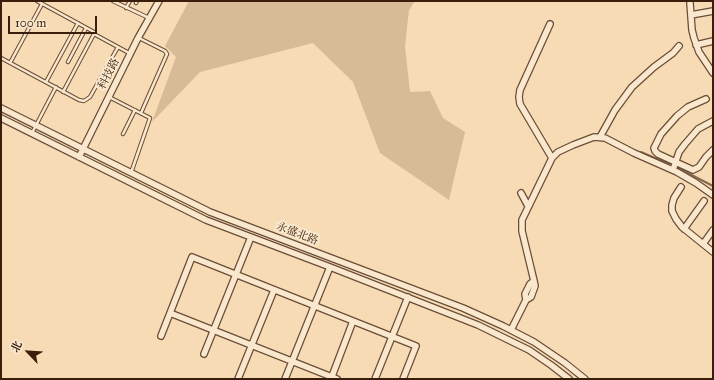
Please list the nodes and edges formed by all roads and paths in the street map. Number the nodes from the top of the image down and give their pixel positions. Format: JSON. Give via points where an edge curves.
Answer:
{"nodes":[{"id":1,"x":37,"y":1,"type":"edge"},
{"id":2,"x":113,"y":1,"type":"edge"},
{"id":3,"x":130,"y":1,"type":"edge"},
{"id":4,"x":159,"y":1,"type":"edge"},
{"id":5,"x":690,"y":3,"type":"dead end"},
{"id":6,"x":42,"y":4,"type":"junction"},
{"id":7,"x":126,"y":8,"type":"junction"},
{"id":8,"x":713,"y":11,"type":"edge"},
{"id":9,"x":690,"y":15,"type":"junction"},
{"id":10,"x":149,"y":18,"type":"junction"},
{"id":11,"x":78,"y":23,"type":"junction"},
{"id":12,"x":550,"y":24,"type":"dead end"},
{"id":13,"x":86,"y":28,"type":"junction"},
{"id":14,"x":94,"y":34,"type":"junction"},
{"id":15,"x":138,"y":38,"type":"junction"},
{"id":16,"x":713,"y":41,"type":"edge"},
{"id":17,"x":696,"y":45,"type":"junction"},
{"id":18,"x":679,"y":46,"type":"dead end"},
{"id":19,"x":118,"y":47,"type":"junction"},
{"id":20,"x":130,"y":54,"type":"junction"},
{"id":21,"x":1,"y":58,"type":"edge"},
{"id":22,"x":68,"y":62,"type":"dead end"},
{"id":23,"x":10,"y":63,"type":"junction"},
{"id":24,"x":713,"y":72,"type":"edge"},
{"id":25,"x":46,"y":82,"type":"junction"},
{"id":26,"x":56,"y":87,"type":"junction"},
{"id":27,"x":64,"y":92,"type":"junction"},
{"id":28,"x":108,"y":97,"type":"junction"},
{"id":29,"x":706,"y":99,"type":"dead end"},
{"id":30,"x":1,"y":108,"type":"edge"},
{"id":31,"x":135,"y":110,"type":"junction"},
{"id":32,"x":141,"y":113,"type":"junction"},
{"id":33,"x":1,"y":118,"type":"edge"},
{"id":34,"x":713,"y":121,"type":"edge"},
{"id":35,"x":36,"y":126,"type":"junction"},
{"id":36,"x":32,"y":134,"type":"junction"},
{"id":37,"x":123,"y":134,"type":"dead end"},
{"id":38,"x":600,"y":137,"type":"junction"},
{"id":39,"x":83,"y":149,"type":"junction"},
{"id":40,"x":713,"y":150,"type":"edge"},
{"id":41,"x":78,"y":157,"type":"junction"},
{"id":42,"x":552,"y":158,"type":"junction"},
{"id":43,"x":676,"y":161,"type":"junction"},
{"id":44,"x":673,"y":170,"type":"junction"},
{"id":45,"x":130,"y":173,"type":"junction"},
{"id":46,"x":681,"y":187,"type":"dead end"},
{"id":47,"x":521,"y":193,"type":"dead end"},
{"id":48,"x":713,"y":195,"type":"edge"},
{"id":49,"x":704,"y":201,"type":"dead end"},
{"id":50,"x":528,"y":206,"type":"junction"},
{"id":51,"x":684,"y":229,"type":"junction"},
{"id":52,"x":713,"y":230,"type":"edge"},
{"id":53,"x":251,"y":237,"type":"junction"},
{"id":54,"x":703,"y":244,"type":"junction"},
{"id":55,"x":713,"y":252,"type":"edge"},
{"id":56,"x":330,"y":267,"type":"junction"},
{"id":57,"x":236,"y":275,"type":"junction"},
{"id":58,"x":274,"y":290,"type":"junction"},
{"id":59,"x":408,"y":297,"type":"junction"},
{"id":60,"x":314,"y":306,"type":"junction"},
{"id":61,"x":170,"y":313,"type":"junction"},
{"id":62,"x":353,"y":321,"type":"junction"},
{"id":63,"x":214,"y":330,"type":"junction"},
{"id":64,"x":511,"y":330,"type":"junction"},
{"id":65,"x":161,"y":336,"type":"dead end"},
{"id":66,"x":392,"y":337,"type":"junction"},
{"id":67,"x":252,"y":345,"type":"junction"},
{"id":68,"x":204,"y":354,"type":"dead end"},
{"id":69,"x":292,"y":361,"type":"junction"},
{"id":70,"x":333,"y":378,"type":"edge"},
{"id":71,"x":238,"y":379,"type":"edge"},
{"id":72,"x":285,"y":379,"type":"edge"},
{"id":73,"x":375,"y":379,"type":"edge"},
{"id":74,"x":403,"y":379,"type":"edge"},
{"id":75,"x":569,"y":379,"type":"edge"},
{"id":76,"x":585,"y":379,"type":"edge"}],
"edges":[{"from":1,"to":6,"type":"lane"},
{"from":2,"to":7,"type":"lane"},
{"from":3,"to":7,"type":"lane"},
{"from":4,"to":10,"type":"street","name":"科技路"},
{"from":5,"to":9,"type":"street"},
{"from":6,"to":11,"type":"lane"},
{"from":6,"to":23,"type":"lane"},
{"from":7,"to":10,"type":"lane"},
{"from":8,"to":9,"type":"street"},
{"from":9,"to":17,"type":"street"},
{"from":10,"to":15,"type":"street","name":"科技路"},
{"from":11,"to":13,"type":"lane"},
{"from":11,"to":25,"type":"lane"},
{"from":12,"to":42,"type":"street","via":[[519,97],[520,104]]},
{"from":13,"to":14,"type":"lane"},
{"from":13,"to":22,"type":"lane"},
{"from":14,"to":19,"type":"lane"},
{"from":14,"to":27,"type":"lane"},
{"from":15,"to":20,"type":"street","name":"科技路"},
{"from":15,"to":32,"type":"lane","via":[[167,54]]},
{"from":16,"to":17,"type":"street"},
{"from":17,"to":24,"type":"street"},
{"from":18,"to":38,"type":"street","via":[[629,91]]},
{"from":19,"to":20,"type":"lane"},
{"from":19,"to":27,"type":"lane","via":[[89,99],[82,101]]},
{"from":20,"to":28,"type":"street","name":"科技路"},
{"from":21,"to":23,"type":"lane"},
{"from":23,"to":25,"type":"lane"},
{"from":25,"to":26,"type":"lane"},
{"from":26,"to":27,"type":"lane"},
{"from":26,"to":35,"type":"lane"},
{"from":28,"to":31,"type":"lane"},
{"from":28,"to":39,"type":"street","name":"科技路"},
{"from":29,"to":43,"type":"street","via":[[677,116],[655,145],[658,154]]},
{"from":30,"to":35,"type":"street","name":"永盛北路"},
{"from":31,"to":32,"type":"lane"},
{"from":31,"to":37,"type":"lane"},
{"from":32,"to":45,"type":"lane","via":[[150,117],[150,120]]},
{"from":33,"to":36,"type":"street","name":"永盛北路"},
{"from":34,"to":43,"type":"street","via":[[691,136],[679,152]]},
{"from":35,"to":36,"type":"lane"},
{"from":35,"to":39,"type":"street","name":"永盛北路"},
{"from":36,"to":41,"type":"street","name":"永盛北路"},
{"from":38,"to":42,"type":"street","via":[[587,138],[558,152]]},
{"from":38,"to":44,"type":"street"},
{"from":39,"to":41,"type":"street","name":"科技路"},
{"from":39,"to":45,"type":"street","name":"永盛北路"},
{"from":40,"to":43,"type":"street","via":[[693,170]]},
{"from":41,"to":53,"type":"street","name":"永盛北路","via":[[206,220]]},
{"from":42,"to":50,"type":"street"},
{"from":43,"to":44,"type":"street"},
{"from":44,"to":48,"type":"street"},
{"from":45,"to":64,"type":"street","name":"永盛北路","via":[[210,212],[463,308]]},
{"from":46,"to":51,"type":"street","via":[[674,198],[672,211]]},
{"from":47,"to":50,"type":"street"},
{"from":49,"to":51,"type":"street"},
{"from":50,"to":64,"type":"street","via":[[522,220],[522,231],[534,281],[525,294],[526,300]]},
{"from":51,"to":54,"type":"street"},
{"from":52,"to":54,"type":"street"},
{"from":53,"to":56,"type":"street","name":"永盛北路"},
{"from":53,"to":57,"type":"street"},
{"from":54,"to":55,"type":"street"},
{"from":56,"to":59,"type":"street","name":"永盛北路"},
{"from":56,"to":60,"type":"street"},
{"from":57,"to":58,"type":"street"},
{"from":57,"to":61,"type":"street","via":[[192,257]]},
{"from":57,"to":63,"type":"street"},
{"from":58,"to":60,"type":"street"},
{"from":58,"to":67,"type":"street"},
{"from":59,"to":66,"type":"street"},
{"from":59,"to":75,"type":"street","name":"永盛北路","via":[[502,336],[529,350]]},
{"from":60,"to":62,"type":"street"},
{"from":60,"to":69,"type":"street"},
{"from":61,"to":63,"type":"street"},
{"from":61,"to":65,"type":"street"},
{"from":62,"to":66,"type":"street"},
{"from":62,"to":70,"type":"street"},
{"from":63,"to":67,"type":"street"},
{"from":63,"to":68,"type":"street"},
{"from":64,"to":76,"type":"street","name":"永盛北路","via":[[534,342]]},
{"from":66,"to":73,"type":"street"},
{"from":66,"to":74,"type":"street","via":[[416,346]]},
{"from":67,"to":69,"type":"street"},
{"from":67,"to":71,"type":"street"},
{"from":69,"to":70,"type":"street"},
{"from":69,"to":72,"type":"street"}]}
